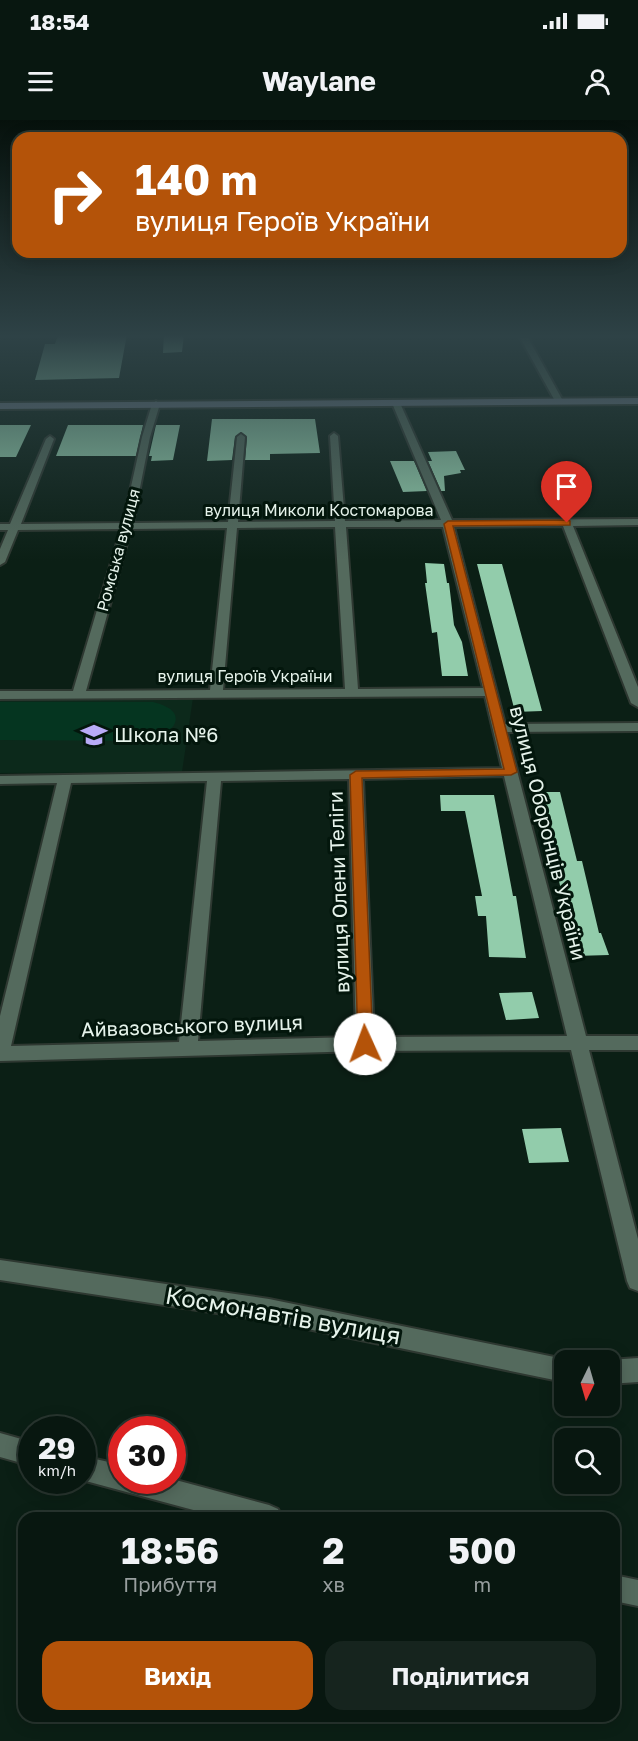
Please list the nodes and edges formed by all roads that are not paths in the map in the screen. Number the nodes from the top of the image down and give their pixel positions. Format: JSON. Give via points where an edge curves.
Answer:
{"nodes":[{"id":1,"x":154,"y":410,"type":"edge"},
{"id":2,"x":399,"y":410,"type":"edge"},
{"id":3,"x":241,"y":436,"type":"dead end"},
{"id":4,"x":334,"y":436,"type":"dead end"},
{"id":5,"x":50,"y":439,"type":"dead end"},
{"id":6,"x":638,"y":522,"type":"edge"},
{"id":7,"x":567,"y":523,"type":"junction"},
{"id":8,"x":448,"y":524,"type":"junction"},
{"id":9,"x":232,"y":525,"type":"junction"},
{"id":10,"x":340,"y":525,"type":"junction"},
{"id":11,"x":128,"y":526,"type":"junction"},
{"id":12,"x":0,"y":527,"type":"edge"},
{"id":13,"x":14,"y":527,"type":"junction"},
{"id":14,"x":0,"y":562,"type":"edge"},
{"id":15,"x":491,"y":692,"type":"junction"},
{"id":16,"x":352,"y":693,"type":"junction"},
{"id":17,"x":0,"y":695,"type":"edge"},
{"id":18,"x":78,"y":695,"type":"junction"},
{"id":19,"x":216,"y":695,"type":"junction"},
{"id":20,"x":638,"y":703,"type":"edge"},
{"id":21,"x":638,"y":727,"type":"edge"},
{"id":22,"x":500,"y":728,"type":"junction"},
{"id":23,"x":511,"y":772,"type":"junction"},
{"id":24,"x":356,"y":775,"type":"junction"},
{"id":25,"x":214,"y":777,"type":"junction"},
{"id":26,"x":65,"y":779,"type":"junction"},
{"id":27,"x":0,"y":780,"type":"edge"},
{"id":28,"x":579,"y":1043,"type":"junction"},
{"id":29,"x":638,"y":1043,"type":"edge"},
{"id":30,"x":365,"y":1044,"type":"junction"},
{"id":31,"x":188,"y":1048,"type":"junction"},
{"id":32,"x":0,"y":1054,"type":"edge"},
{"id":33,"x":0,"y":1270,"type":"edge"},
{"id":34,"x":638,"y":1281,"type":"edge"},
{"id":35,"x":554,"y":1368,"type":"edge"},
{"id":36,"x":638,"y":1370,"type":"edge"},
{"id":37,"x":620,"y":1371,"type":"edge"},
{"id":38,"x":0,"y":1445,"type":"edge"},
{"id":39,"x":18,"y":1450,"type":"edge"},
{"id":40,"x":181,"y":1494,"type":"edge"},
{"id":41,"x":247,"y":1512,"type":"edge"},
{"id":42,"x":620,"y":1589,"type":"edge"},
{"id":43,"x":638,"y":1593,"type":"edge"}],
"edges":[{"from":1,"to":11,"type":"street","name":"Ромська вулиця"},
{"from":2,"to":8,"type":"street","name":"вулиця Оборонців України"},
{"from":3,"to":9,"type":"street"},
{"from":4,"to":10,"type":"street"},
{"from":5,"to":13,"type":"street"},
{"from":6,"to":7,"type":"street","name":"вулиця Миколи Костомарова"},
{"from":7,"to":8,"type":"street","name":"вулиця Миколи Костомарова"},
{"from":7,"to":20,"type":"street"},
{"from":8,"to":10,"type":"street","name":"вулиця Миколи Костомарова"},
{"from":8,"to":15,"type":"street","name":"вулиця Оборонців України"},
{"from":9,"to":10,"type":"street","name":"вулиця Миколи Костомарова"},
{"from":9,"to":11,"type":"street","name":"вулиця Миколи Костомарова"},
{"from":9,"to":19,"type":"street"},
{"from":10,"to":16,"type":"street"},
{"from":11,"to":13,"type":"street","name":"вулиця Миколи Костомарова"},
{"from":11,"to":18,"type":"street","name":"Ромська вулиця"},
{"from":12,"to":13,"type":"street","name":"вулиця Миколи Костомарова"},
{"from":13,"to":14,"type":"street"},
{"from":15,"to":16,"type":"street","name":"вулиця Героїв України"},
{"from":15,"to":22,"type":"street","name":"вулиця Оборонців України"},
{"from":16,"to":19,"type":"street","name":"вулиця Героїв України"},
{"from":17,"to":18,"type":"street","name":"вулиця Героїв України"},
{"from":18,"to":19,"type":"street","name":"вулиця Героїв України"},
{"from":21,"to":22,"type":"street"},
{"from":22,"to":23,"type":"street","name":"вулиця Оборонців України"},
{"from":23,"to":24,"type":"street"},
{"from":23,"to":28,"type":"street","name":"вулиця Оборонців України"},
{"from":24,"to":25,"type":"street"},
{"from":24,"to":30,"type":"street","name":"вулиця Олени Теліги"},
{"from":25,"to":26,"type":"street"},
{"from":25,"to":31,"type":"street"},
{"from":26,"to":27,"type":"street"},
{"from":26,"to":32,"type":"street"},
{"from":28,"to":29,"type":"street","name":"Айвазовського вулиця"},
{"from":28,"to":30,"type":"street","name":"Айвазовського вулиця"},
{"from":28,"to":34,"type":"street","name":"вулиця Оборонців України"},
{"from":30,"to":31,"type":"street","name":"Айвазовського вулиця"},
{"from":31,"to":32,"type":"street","name":"Айвазовського вулиця"},
{"from":33,"to":35,"type":"street","name":"Космонавтів вулиця","via":[[269,1310]]},
{"from":36,"to":37,"type":"street"},
{"from":38,"to":39,"type":"street"},
{"from":40,"to":41,"type":"street"},
{"from":42,"to":43,"type":"street"}]}
